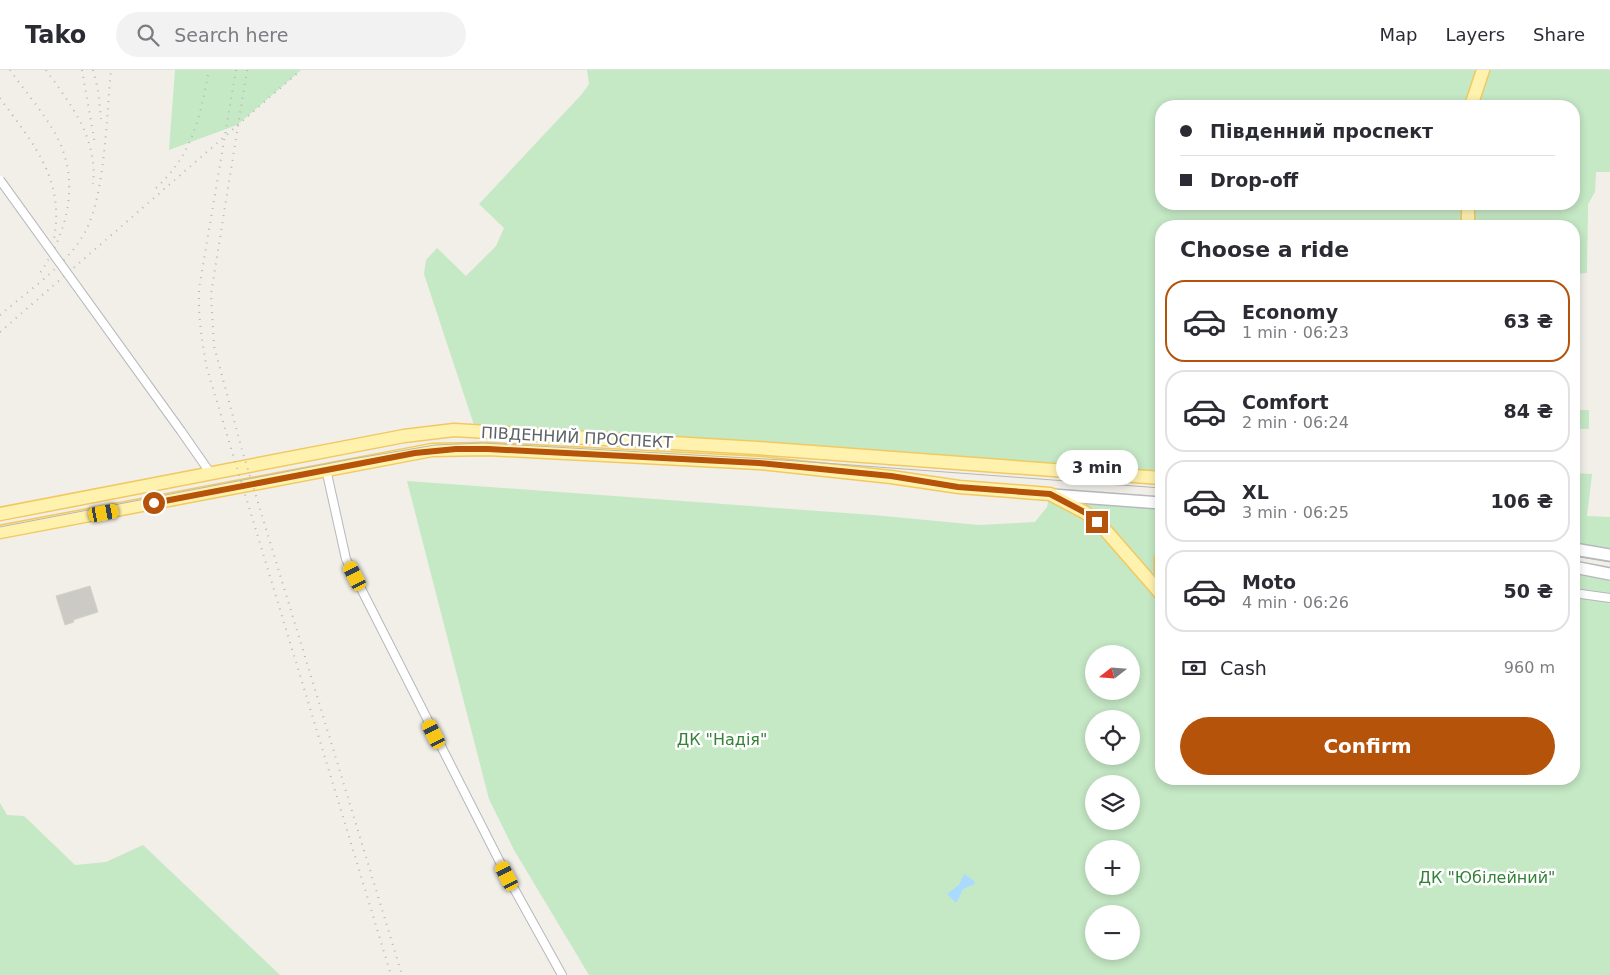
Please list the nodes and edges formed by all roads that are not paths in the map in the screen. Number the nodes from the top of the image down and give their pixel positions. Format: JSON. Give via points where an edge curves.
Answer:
{"nodes":[{"id":1,"x":1482,"y":70,"type":"edge"},
{"id":2,"x":1473,"y":100,"type":"edge"},
{"id":3,"x":0,"y":180,"type":"edge"},
{"id":4,"x":326,"y":470,"type":"junction"},
{"id":5,"x":211,"y":474,"type":"junction"},
{"id":6,"x":1155,"y":478,"type":"edge"},
{"id":7,"x":1050,"y":494,"type":"junction"},
{"id":8,"x":1155,"y":503,"type":"edge"},
{"id":9,"x":0,"y":514,"type":"edge"},
{"id":10,"x":0,"y":532,"type":"edge"},
{"id":11,"x":1580,"y":549,"type":"edge"},
{"id":12,"x":1610,"y":555,"type":"edge"},
{"id":13,"x":1580,"y":568,"type":"edge"},
{"id":14,"x":1610,"y":574,"type":"edge"},
{"id":15,"x":1155,"y":587,"type":"edge"},
{"id":16,"x":1580,"y":594,"type":"edge"},
{"id":17,"x":1610,"y":598,"type":"edge"},
{"id":18,"x":562,"y":975,"type":"edge"}],
"edges":[{"from":1,"to":2,"type":"main road"},
{"from":3,"to":5,"type":"street","bridge":true},
{"from":4,"to":7,"type":"main road","name":"ПІВДЕННИЙ ПРОСПЕКТ","via":[[432,450],[488,449],[759,463],[891,476],[958,487]]},
{"from":4,"to":10,"type":"main road","name":"ПІВДЕННИЙ ПРОСПЕКТ"},
{"from":4,"to":18,"type":"street","via":[[346,559],[502,867]]},
{"from":5,"to":6,"type":"main road","name":"ПІВДЕННИЙ ПРОСПЕКТ","via":[[404,436],[454,430],[757,448]]},
{"from":5,"to":9,"type":"main road","name":"ПІВДЕННИЙ ПРОСПЕКТ"},
{"from":7,"to":8,"type":"main road","name":"ПІВДЕННИЙ ПРОСПЕКТ"},
{"from":7,"to":15,"type":"main road","via":[[1086,513]]},
{"from":11,"to":12,"type":"main road"},
{"from":13,"to":14,"type":"main road"},
{"from":16,"to":17,"type":"street"}]}
